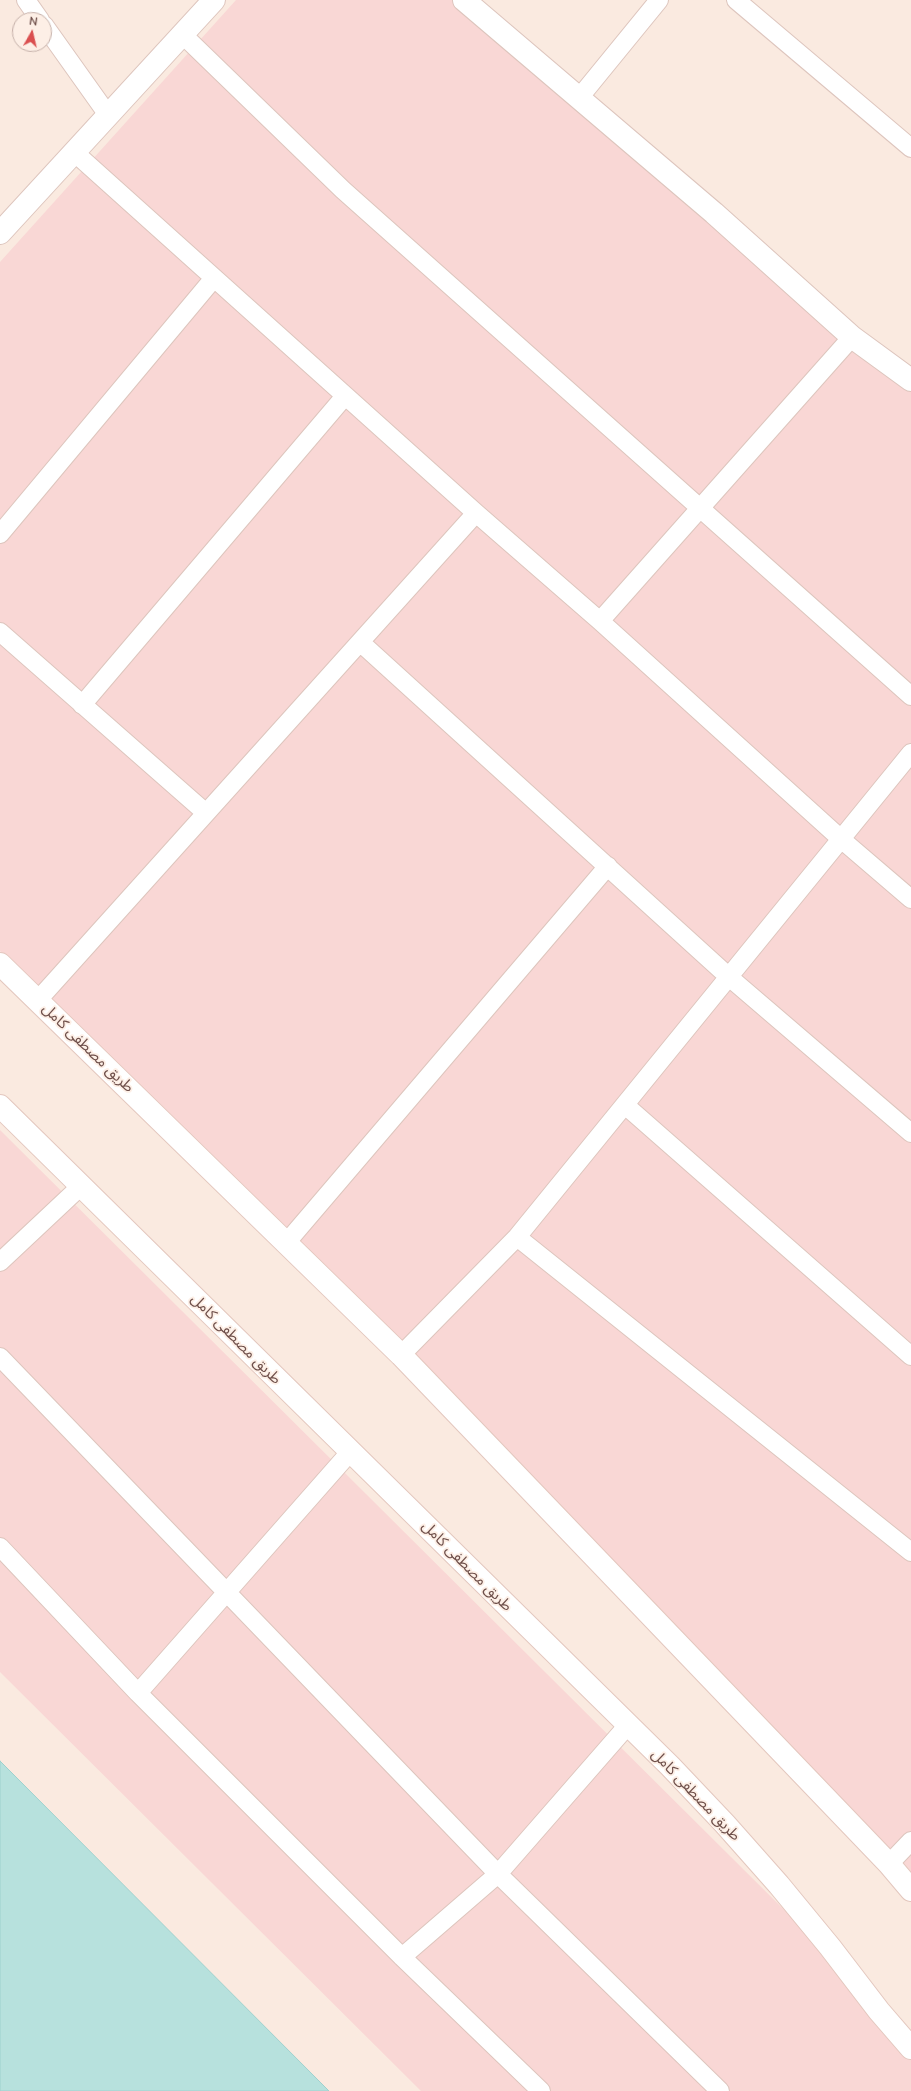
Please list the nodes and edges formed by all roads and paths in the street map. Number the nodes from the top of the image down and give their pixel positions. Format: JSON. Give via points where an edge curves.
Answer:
{"nodes":[{"id":1,"x":26,"y":0,"type":"edge"},
{"id":2,"x":214,"y":0,"type":"edge"},
{"id":3,"x":464,"y":0,"type":"edge"},
{"id":4,"x":659,"y":0,"type":"edge"},
{"id":5,"x":736,"y":0,"type":"edge"},
{"id":6,"x":34,"y":12,"type":"edge"},
{"id":7,"x":182,"y":34,"type":"junction"},
{"id":8,"x":52,"y":36,"type":"edge"},
{"id":9,"x":579,"y":98,"type":"junction"},
{"id":10,"x":108,"y":115,"type":"junction"},
{"id":11,"x":911,"y":148,"type":"edge"},
{"id":12,"x":74,"y":152,"type":"junction"},
{"id":13,"x":0,"y":233,"type":"edge"},
{"id":14,"x":214,"y":278,"type":"junction"},
{"id":15,"x":852,"y":337,"type":"junction"},
{"id":16,"x":911,"y":380,"type":"edge"},
{"id":17,"x":345,"y":396,"type":"junction"},
{"id":18,"x":700,"y":508,"type":"junction"},
{"id":19,"x":476,"y":513,"type":"junction"},
{"id":20,"x":0,"y":534,"type":"edge"},
{"id":21,"x":600,"y":621,"type":"junction"},
{"id":22,"x":0,"y":632,"type":"edge"},
{"id":23,"x":360,"y":642,"type":"junction"},
{"id":24,"x":911,"y":696,"type":"edge"},
{"id":25,"x":82,"y":705,"type":"junction"},
{"id":26,"x":911,"y":753,"type":"edge"},
{"id":27,"x":206,"y":813,"type":"junction"},
{"id":28,"x":841,"y":839,"type":"junction"},
{"id":29,"x":608,"y":866,"type":"junction"},
{"id":30,"x":911,"y":899,"type":"edge"},
{"id":31,"x":0,"y":964,"type":"edge"},
{"id":32,"x":729,"y":977,"type":"junction"},
{"id":33,"x":38,"y":1000,"type":"junction"},
{"id":34,"x":625,"y":1105,"type":"junction"},
{"id":35,"x":0,"y":1106,"type":"edge"},
{"id":36,"x":911,"y":1133,"type":"edge"},
{"id":37,"x":81,"y":1186,"type":"junction"},
{"id":38,"x":518,"y":1237,"type":"junction"},
{"id":39,"x":287,"y":1242,"type":"junction"},
{"id":40,"x":0,"y":1262,"type":"edge"},
{"id":41,"x":401,"y":1355,"type":"junction"},
{"id":42,"x":911,"y":1356,"type":"edge"},
{"id":43,"x":0,"y":1357,"type":"edge"},
{"id":44,"x":350,"y":1451,"type":"junction"},
{"id":45,"x":0,"y":1548,"type":"edge"},
{"id":46,"x":911,"y":1552,"type":"edge"},
{"id":47,"x":227,"y":1591,"type":"junction"},
{"id":48,"x":138,"y":1692,"type":"junction"},
{"id":49,"x":628,"y":1725,"type":"junction"},
{"id":50,"x":911,"y":1841,"type":"edge"},
{"id":51,"x":889,"y":1864,"type":"junction"},
{"id":52,"x":498,"y":1874,"type":"junction"},
{"id":53,"x":911,"y":1890,"type":"edge"},
{"id":54,"x":402,"y":1957,"type":"junction"},
{"id":55,"x":911,"y":2048,"type":"edge"},
{"id":56,"x":541,"y":2091,"type":"edge"},
{"id":57,"x":720,"y":2091,"type":"edge"}],
"edges":[{"from":1,"to":6,"type":"lane"},
{"from":2,"to":7,"type":"main road"},
{"from":3,"to":9,"type":"main road"},
{"from":4,"to":9,"type":"lane"},
{"from":5,"to":11,"type":"lane"},
{"from":7,"to":10,"type":"main road"},
{"from":7,"to":18,"type":"lane","via":[[343,190]]},
{"from":8,"to":10,"type":"lane"},
{"from":9,"to":15,"type":"main road","via":[[714,213]]},
{"from":10,"to":12,"type":"main road"},
{"from":12,"to":13,"type":"main road"},
{"from":12,"to":14,"type":"lane"},
{"from":14,"to":17,"type":"lane"},
{"from":14,"to":20,"type":"lane"},
{"from":15,"to":16,"type":"main road"},
{"from":15,"to":18,"type":"lane"},
{"from":17,"to":19,"type":"lane"},
{"from":17,"to":25,"type":"lane"},
{"from":18,"to":21,"type":"lane"},
{"from":18,"to":24,"type":"lane"},
{"from":19,"to":21,"type":"lane"},
{"from":19,"to":23,"type":"lane"},
{"from":21,"to":28,"type":"lane"},
{"from":22,"to":25,"type":"lane"},
{"from":23,"to":27,"type":"lane"},
{"from":23,"to":29,"type":"lane"},
{"from":25,"to":27,"type":"lane"},
{"from":26,"to":28,"type":"lane"},
{"from":27,"to":33,"type":"lane"},
{"from":28,"to":30,"type":"lane"},
{"from":28,"to":32,"type":"lane"},
{"from":29,"to":32,"type":"lane"},
{"from":29,"to":39,"type":"lane"},
{"from":31,"to":33,"type":"main road","name":"طريق مصطفى كامل"},
{"from":32,"to":34,"type":"lane"},
{"from":32,"to":36,"type":"lane"},
{"from":33,"to":39,"type":"main road","name":"طريق مصطفى كامل"},
{"from":34,"to":38,"type":"lane"},
{"from":34,"to":42,"type":"lane"},
{"from":35,"to":37,"type":"main road","name":"طريق مصطفى كامل"},
{"from":37,"to":40,"type":"lane"},
{"from":37,"to":44,"type":"main road","name":"طريق مصطفى كامل"},
{"from":38,"to":41,"type":"lane"},
{"from":38,"to":46,"type":"lane"},
{"from":39,"to":41,"type":"main road","name":"طريق مصطفى كامل"},
{"from":41,"to":51,"type":"main road","name":"طريق مصطفى كامل"},
{"from":43,"to":47,"type":"lane"},
{"from":44,"to":47,"type":"lane"},
{"from":44,"to":49,"type":"main road","name":"طريق مصطفى كامل"},
{"from":45,"to":48,"type":"lane"},
{"from":47,"to":48,"type":"lane"},
{"from":47,"to":52,"type":"lane"},
{"from":48,"to":54,"type":"lane"},
{"from":49,"to":52,"type":"lane"},
{"from":49,"to":55,"type":"main road","name":"طريق مصطفى كامل","via":[[720,1819],[774,1880]]},
{"from":50,"to":51,"type":"lane"},
{"from":51,"to":53,"type":"main road","name":"طريق مصطفى كامل"},
{"from":52,"to":54,"type":"lane"},
{"from":52,"to":57,"type":"lane"},
{"from":54,"to":56,"type":"lane"}]}
